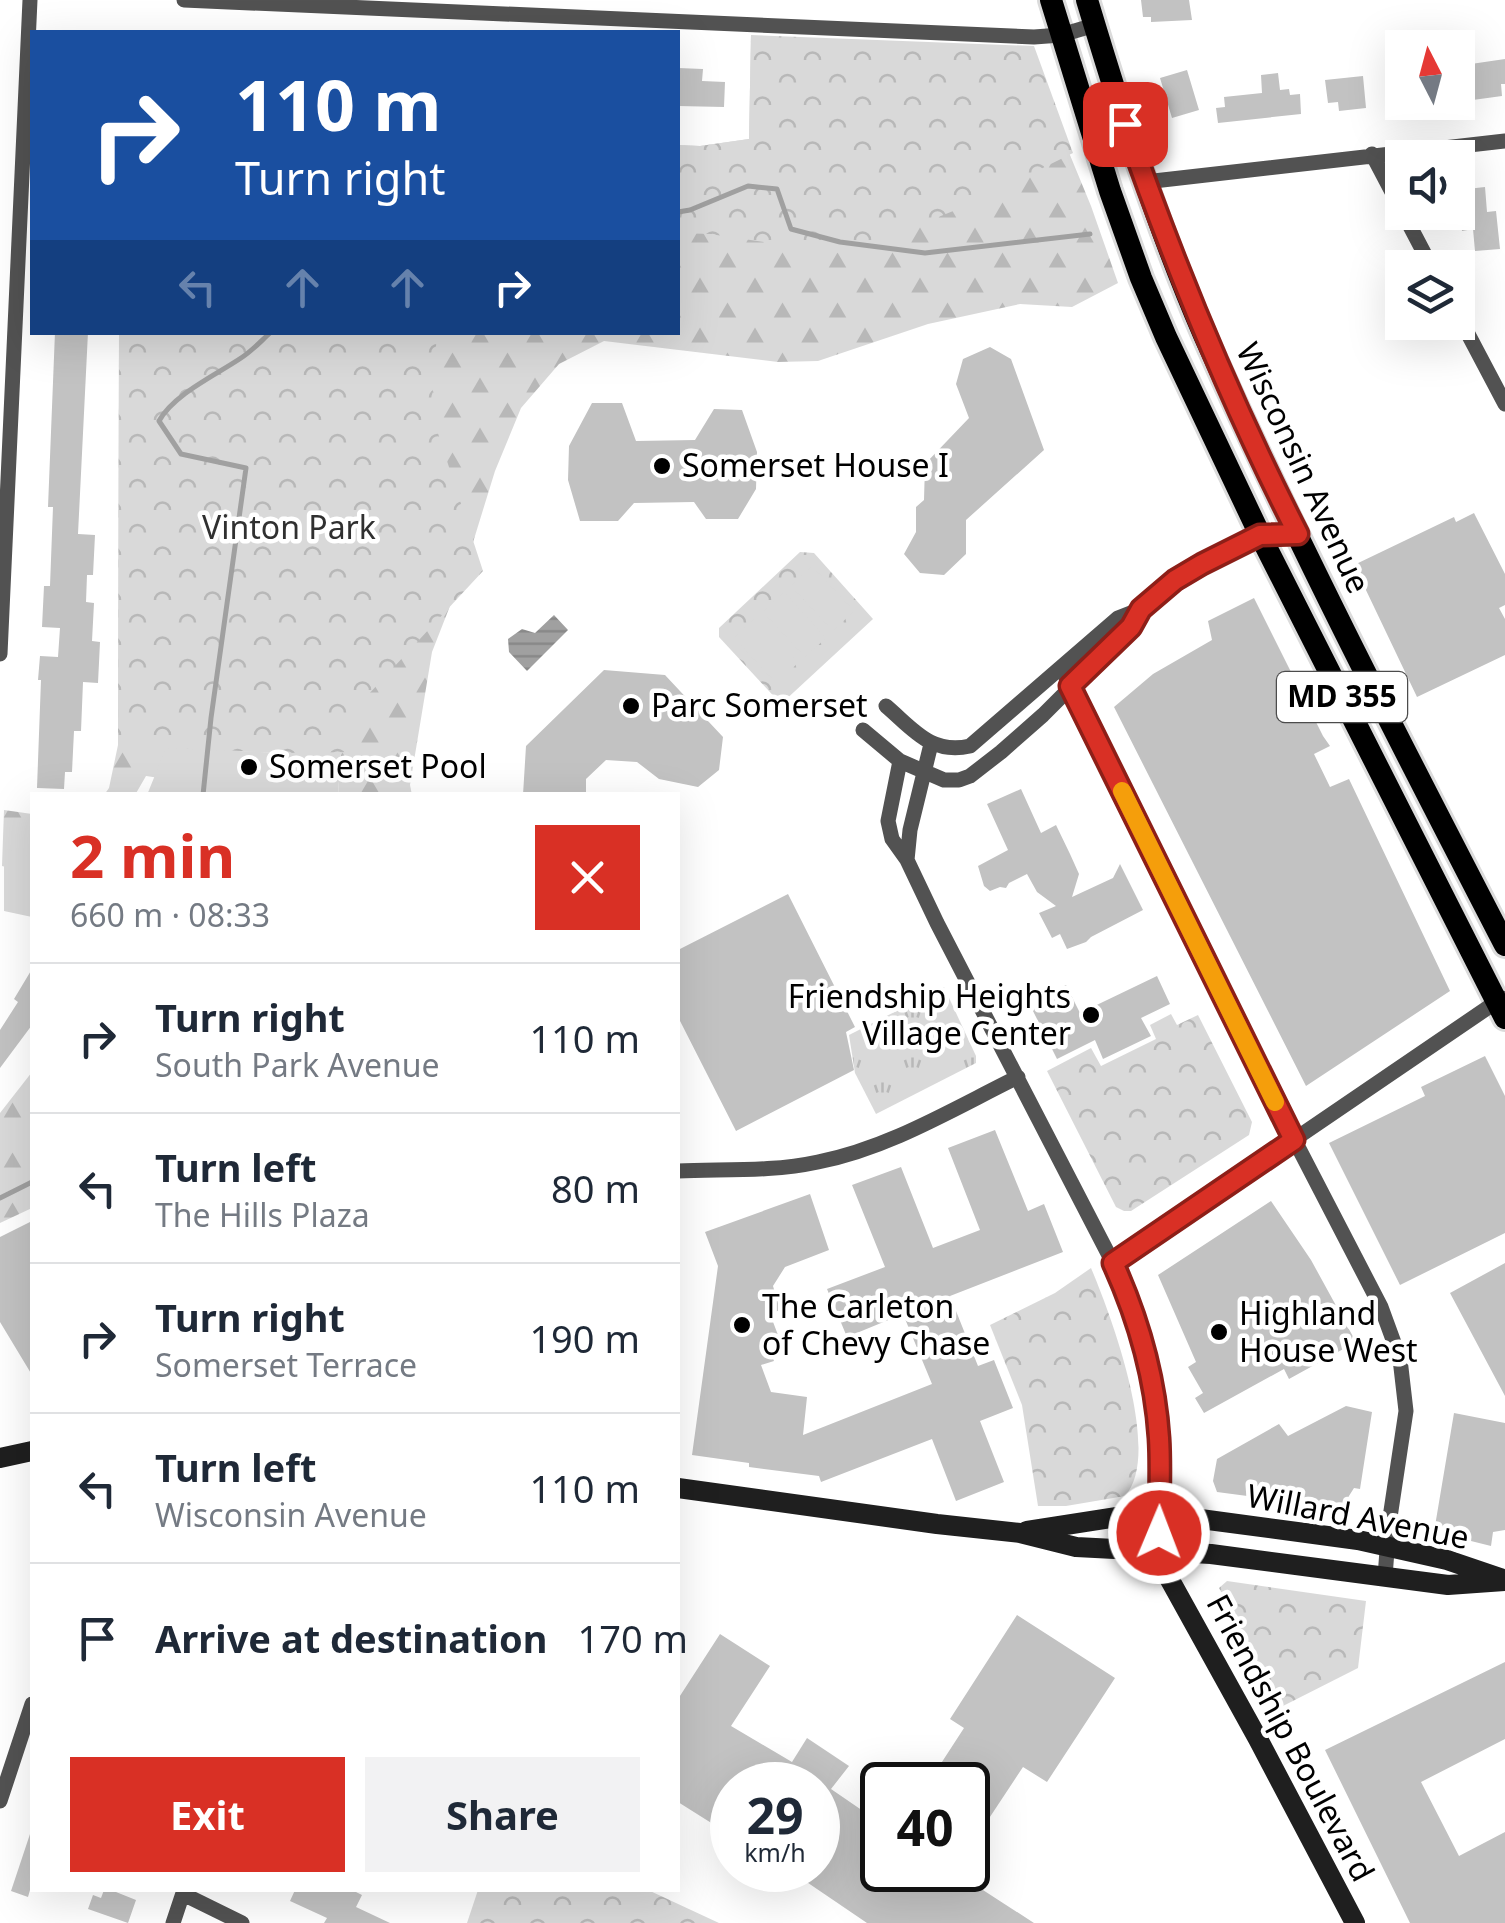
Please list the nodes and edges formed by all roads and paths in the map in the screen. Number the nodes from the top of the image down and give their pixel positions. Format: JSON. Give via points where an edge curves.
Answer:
{"nodes":[{"id":1,"x":30,"y":0,"type":"edge"},
{"id":2,"x":184,"y":0,"type":"edge"},
{"id":3,"x":1050,"y":0,"type":"edge"},
{"id":4,"x":1087,"y":0,"type":"edge"},
{"id":5,"x":375,"y":4,"type":"edge"},
{"id":6,"x":1094,"y":25,"type":"junction"},
{"id":7,"x":1061,"y":35,"type":"junction"},
{"id":8,"x":1505,"y":141,"type":"edge"},
{"id":9,"x":1372,"y":154,"type":"junction"},
{"id":10,"x":1145,"y":182,"type":"junction"},
{"id":11,"x":1423,"y":250,"type":"edge"},
{"id":12,"x":8,"y":316,"type":"edge"},
{"id":13,"x":1471,"y":340,"type":"edge"},
{"id":14,"x":1505,"y":404,"type":"edge"},
{"id":15,"x":1298,"y":534,"type":"junction"},
{"id":16,"x":1260,"y":535,"type":"junction"},
{"id":17,"x":1141,"y":609,"type":"junction"},
{"id":18,"x":0,"y":654,"type":"edge"},
{"id":19,"x":1062,"y":669,"type":"junction"},
{"id":20,"x":1070,"y":686,"type":"junction"},
{"id":21,"x":886,"y":706,"type":"dead end"},
{"id":22,"x":863,"y":730,"type":"dead end"},
{"id":23,"x":931,"y":744,"type":"junction"},
{"id":24,"x":900,"y":761,"type":"junction"},
{"id":25,"x":924,"y":772,"type":"junction"},
{"id":26,"x":907,"y":860,"type":"junction"},
{"id":27,"x":1505,"y":945,"type":"edge"},
{"id":28,"x":1502,"y":1006,"type":"edge"},
{"id":29,"x":1018,"y":1077,"type":"junction"},
{"id":30,"x":1294,"y":1140,"type":"junction"},
{"id":31,"x":680,"y":1171,"type":"edge"},
{"id":32,"x":1113,"y":1263,"type":"junction"},
{"id":33,"x":30,"y":1451,"type":"edge"},
{"id":34,"x":0,"y":1458,"type":"edge"},
{"id":35,"x":680,"y":1488,"type":"edge"},
{"id":36,"x":1159,"y":1517,"type":"junction"},
{"id":37,"x":1020,"y":1532,"type":"junction"},
{"id":38,"x":1389,"y":1547,"type":"junction"},
{"id":39,"x":1161,"y":1551,"type":"junction"},
{"id":40,"x":1385,"y":1578,"type":"junction"},
{"id":41,"x":1505,"y":1580,"type":"edge"},
{"id":42,"x":30,"y":1710,"type":"edge"},
{"id":43,"x":0,"y":1801,"type":"edge"},
{"id":44,"x":184,"y":1892,"type":"edge"},
{"id":45,"x":173,"y":1923,"type":"edge"},
{"id":46,"x":242,"y":1923,"type":"edge"},
{"id":47,"x":1356,"y":1923,"type":"edge"}],
"edges":[{"from":1,"to":12,"type":"street"},
{"from":2,"to":5,"type":"street"},
{"from":3,"to":7,"type":"main road","name":"Wisconsin Avenue","number":"MD 355"},
{"from":4,"to":6,"type":"main road","name":"Wisconsin Avenue","number":"MD 355"},
{"from":5,"to":7,"type":"street"},
{"from":6,"to":7,"type":"street"},
{"from":6,"to":10,"type":"main road","name":"Wisconsin Avenue","number":"MD 355"},
{"from":7,"to":16,"type":"main road","name":"Wisconsin Avenue","number":"MD 355","via":[[1141,278]]},
{"from":8,"to":9,"type":"street"},
{"from":9,"to":10,"type":"street"},
{"from":9,"to":11,"type":"street"},
{"from":10,"to":15,"type":"main road","name":"Wisconsin Avenue","number":"MD 355","via":[[1204,334]]},
{"from":12,"to":18,"type":"street"},
{"from":13,"to":14,"type":"street"},
{"from":15,"to":16,"type":"street"},
{"from":15,"to":27,"type":"main road","name":"Wisconsin Avenue","number":"MD 355"},
{"from":16,"to":17,"type":"street","via":[[1175,580]]},
{"from":16,"to":28,"type":"main road","name":"Wisconsin Avenue","number":"MD 355"},
{"from":17,"to":19,"type":"street","via":[[1118,618]]},
{"from":17,"to":20,"type":"street"},
{"from":19,"to":20,"type":"street"},
{"from":19,"to":23,"type":"street","via":[[970,746]]},
{"from":20,"to":25,"type":"street","via":[[970,776],[951,782]]},
{"from":20,"to":30,"type":"street"},
{"from":21,"to":23,"type":"street"},
{"from":22,"to":24,"type":"street"},
{"from":23,"to":25,"type":"street"},
{"from":24,"to":25,"type":"street"},
{"from":24,"to":26,"type":"street","name":"Friendship Boulevard","via":[[888,820]]},
{"from":25,"to":26,"type":"street"},
{"from":26,"to":29,"type":"street","name":"Friendship Boulevard"},
{"from":28,"to":30,"type":"street"},
{"from":29,"to":31,"type":"street","via":[[841,1157],[788,1167]]},
{"from":29,"to":32,"type":"street","name":"Friendship Boulevard"},
{"from":30,"to":32,"type":"street"},
{"from":30,"to":38,"type":"street","via":[[1381,1307],[1400,1359],[1406,1411]]},
{"from":32,"to":36,"type":"street","name":"Friendship Boulevard","via":[[1152,1386]]},
{"from":33,"to":34,"type":"street"},
{"from":35,"to":37,"type":"street","name":"Willard Avenue"},
{"from":36,"to":37,"type":"street","name":"Willard Avenue"},
{"from":36,"to":38,"type":"street","name":"Willard Avenue"},
{"from":36,"to":39,"type":"street","name":"Friendship Boulevard"},
{"from":37,"to":39,"type":"street","name":"Willard Avenue","via":[[1076,1546]]},
{"from":38,"to":40,"type":"street"},
{"from":38,"to":41,"type":"street","name":"Willard Avenue"},
{"from":39,"to":40,"type":"street","name":"Willard Avenue"},
{"from":39,"to":47,"type":"street","name":"Friendship Boulevard","via":[[1170,1580]]},
{"from":40,"to":41,"type":"street","name":"Willard Avenue","via":[[1448,1585]]},
{"from":42,"to":43,"type":"street"},
{"from":44,"to":45,"type":"street"},
{"from":44,"to":46,"type":"street"}]}
